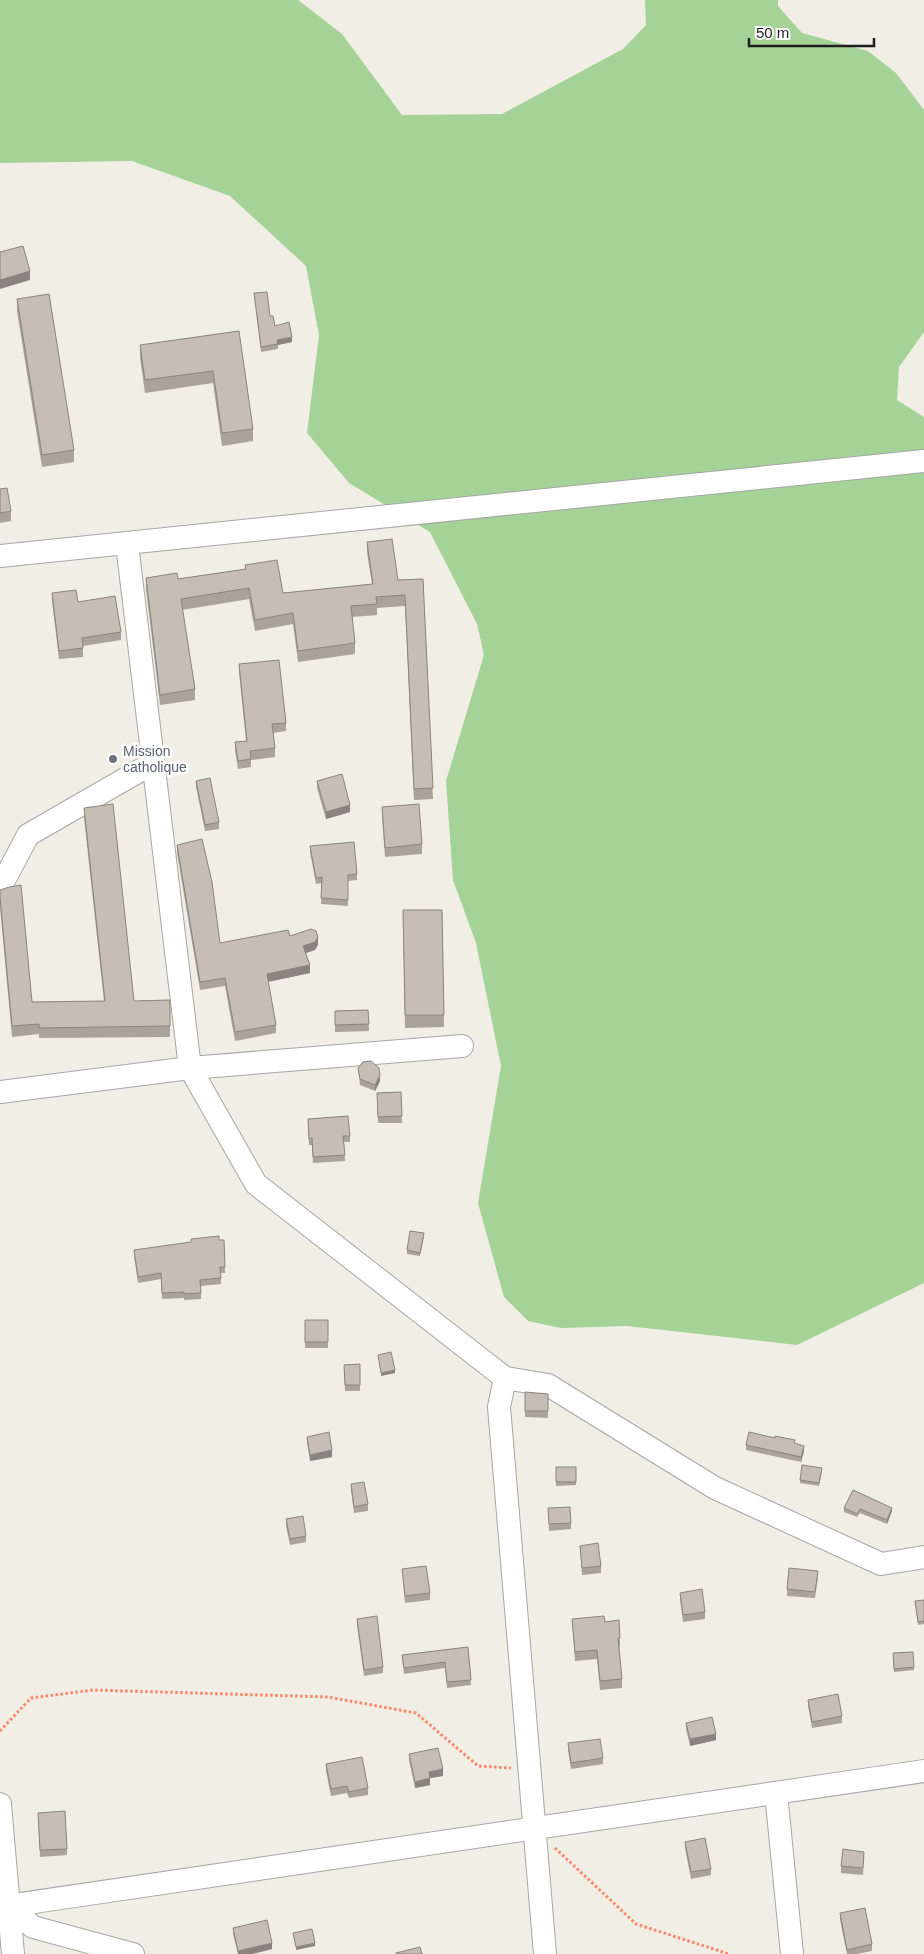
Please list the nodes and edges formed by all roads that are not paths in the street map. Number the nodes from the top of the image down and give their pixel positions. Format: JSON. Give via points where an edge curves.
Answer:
{"nodes":[{"id":1,"x":924,"y":461,"type":"edge"},
{"id":2,"x":127,"y":544,"type":"junction"},
{"id":3,"x":0,"y":556,"type":"edge"},
{"id":4,"x":153,"y":763,"type":"junction"},
{"id":5,"x":0,"y":888,"type":"edge"},
{"id":6,"x":462,"y":1046,"type":"dead end"},
{"id":7,"x":190,"y":1068,"type":"junction"},
{"id":8,"x":0,"y":1092,"type":"edge"},
{"id":9,"x":505,"y":1378,"type":"junction"},
{"id":10,"x":924,"y":1556,"type":"edge"},
{"id":11,"x":924,"y":1771,"type":"edge"},
{"id":12,"x":776,"y":1794,"type":"junction"},
{"id":13,"x":0,"y":1804,"type":"edge"},
{"id":14,"x":535,"y":1828,"type":"junction"},
{"id":15,"x":4,"y":1906,"type":"edge"},
{"id":16,"x":13,"y":1954,"type":"edge"},
{"id":17,"x":133,"y":1954,"type":"edge"},
{"id":18,"x":545,"y":1954,"type":"edge"},
{"id":19,"x":792,"y":1954,"type":"edge"}],
"edges":[{"from":1,"to":2,"type":"street"},
{"from":2,"to":3,"type":"street"},
{"from":2,"to":4,"type":"street"},
{"from":4,"to":5,"type":"street","via":[[28,835]]},
{"from":4,"to":7,"type":"street"},
{"from":6,"to":7,"type":"street"},
{"from":7,"to":8,"type":"street"},
{"from":7,"to":9,"type":"street","via":[[256,1184]]},
{"from":9,"to":10,"type":"street","via":[[548,1385],[715,1488],[881,1564]]},
{"from":9,"to":14,"type":"street","via":[[500,1408]]},
{"from":11,"to":12,"type":"street"},
{"from":12,"to":14,"type":"street"},
{"from":12,"to":19,"type":"street"},
{"from":13,"to":15,"type":"street"},
{"from":14,"to":15,"type":"street"},
{"from":14,"to":18,"type":"street"},
{"from":15,"to":16,"type":"street"},
{"from":15,"to":17,"type":"street","via":[[33,1927]]}]}
